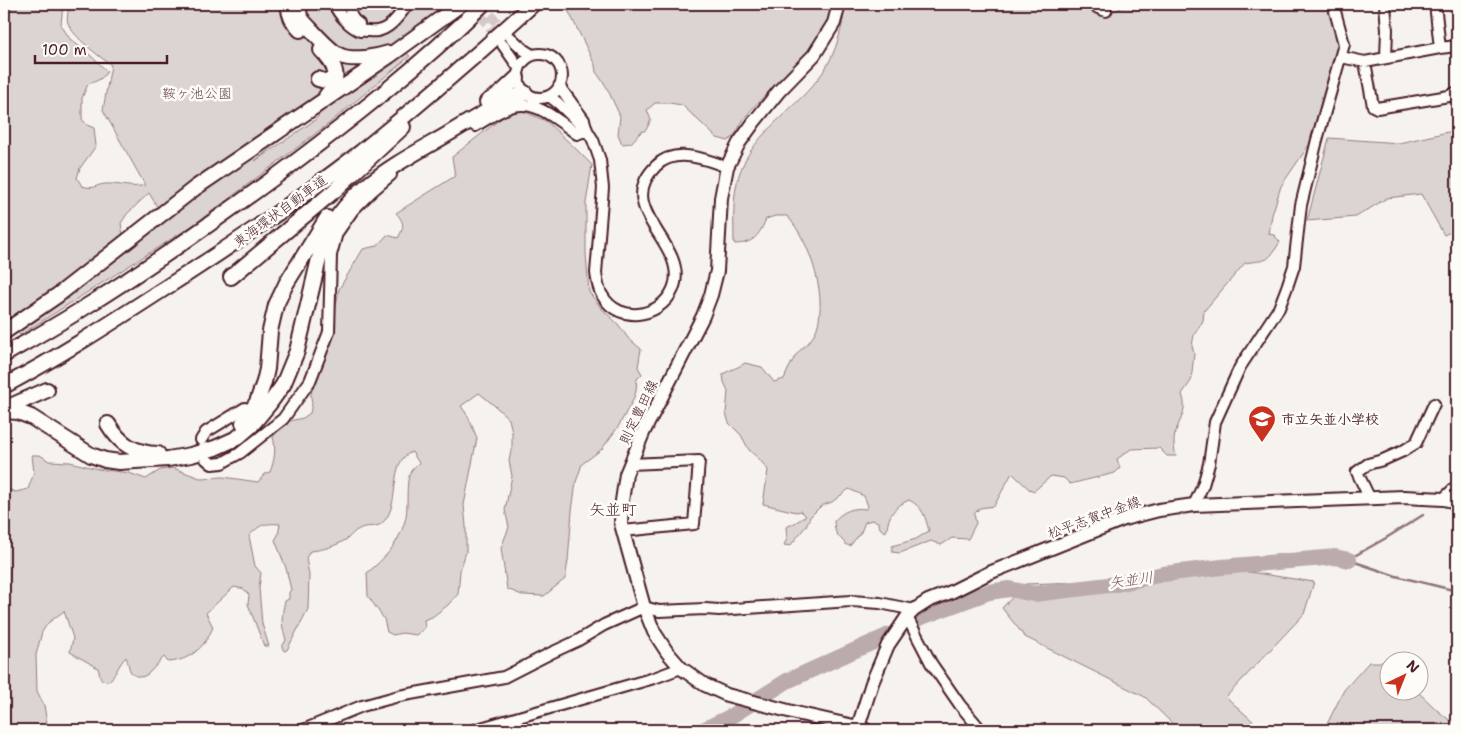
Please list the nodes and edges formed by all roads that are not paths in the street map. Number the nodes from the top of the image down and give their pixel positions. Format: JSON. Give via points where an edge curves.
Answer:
{"nodes":[{"id":1,"x":289,"y":4,"type":"edge"},
{"id":2,"x":300,"y":4,"type":"edge"},
{"id":3,"x":334,"y":4,"type":"edge"},
{"id":4,"x":350,"y":4,"type":"edge"},
{"id":5,"x":408,"y":4,"type":"edge"},
{"id":6,"x":461,"y":4,"type":"edge"},
{"id":7,"x":483,"y":4,"type":"edge"},
{"id":8,"x":533,"y":4,"type":"edge"},
{"id":9,"x":839,"y":4,"type":"edge"},
{"id":10,"x":1092,"y":4,"type":"edge"},
{"id":11,"x":1333,"y":4,"type":"edge"},
{"id":12,"x":1386,"y":4,"type":"edge"},
{"id":13,"x":1435,"y":4,"type":"edge"},
{"id":14,"x":1106,"y":11,"type":"dead end"},
{"id":15,"x":365,"y":30,"type":"junction"},
{"id":16,"x":409,"y":42,"type":"junction"},
{"id":17,"x":1457,"y":46,"type":"edge"},
{"id":18,"x":1440,"y":48,"type":"junction"},
{"id":19,"x":532,"y":55,"type":"junction"},
{"id":20,"x":1341,"y":57,"type":"junction"},
{"id":21,"x":1386,"y":58,"type":"junction"},
{"id":22,"x":472,"y":60,"type":"junction"},
{"id":23,"x":1365,"y":62,"type":"junction"},
{"id":24,"x":336,"y":73,"type":"junction"},
{"id":25,"x":518,"y":73,"type":"junction"},
{"id":26,"x":318,"y":79,"type":"dead end"},
{"id":27,"x":559,"y":86,"type":"junction"},
{"id":28,"x":525,"y":92,"type":"junction"},
{"id":29,"x":1457,"y":92,"type":"edge"},
{"id":30,"x":549,"y":96,"type":"junction"},
{"id":31,"x":319,"y":104,"type":"junction"},
{"id":32,"x":587,"y":130,"type":"junction"},
{"id":33,"x":728,"y":167,"type":"junction"},
{"id":34,"x":231,"y":277,"type":"dead end"},
{"id":35,"x":4,"y":332,"type":"edge"},
{"id":36,"x":4,"y":356,"type":"edge"},
{"id":37,"x":4,"y":386,"type":"edge"},
{"id":38,"x":47,"y":390,"type":"dead end"},
{"id":39,"x":1434,"y":404,"type":"dead end"},
{"id":40,"x":245,"y":408,"type":"dead end"},
{"id":41,"x":4,"y":410,"type":"edge"},
{"id":42,"x":108,"y":424,"type":"dead end"},
{"id":43,"x":201,"y":440,"type":"dead end"},
{"id":44,"x":206,"y":459,"type":"dead end"},
{"id":45,"x":630,"y":464,"type":"junction"},
{"id":46,"x":1457,"y":486,"type":"edge"},
{"id":47,"x":1370,"y":499,"type":"junction"},
{"id":48,"x":1443,"y":499,"type":"junction"},
{"id":49,"x":1457,"y":502,"type":"edge"},
{"id":50,"x":1194,"y":505,"type":"junction"},
{"id":51,"x":623,"y":531,"type":"junction"},
{"id":52,"x":644,"y":607,"type":"junction"},
{"id":53,"x":910,"y":613,"type":"junction"},
{"id":54,"x":681,"y":668,"type":"junction"},
{"id":55,"x":862,"y":728,"type":"edge"},
{"id":56,"x":303,"y":730,"type":"edge"},
{"id":57,"x":474,"y":730,"type":"edge"},
{"id":58,"x":981,"y":730,"type":"edge"}],
"edges":[{"from":1,"to":24,"type":"highway","via":[[294,23],[330,59]]},
{"from":2,"to":16,"type":"highway","via":[[299,14],[303,21],[342,57],[377,56]]},
{"from":3,"to":15,"type":"street","via":[[355,29]]},
{"from":4,"to":15,"type":"street","via":[[352,19]]},
{"from":5,"to":15,"type":"street","via":[[384,29]]},
{"from":6,"to":16,"type":"highway"},
{"from":7,"to":36,"type":"highway","via":[[419,64],[247,197],[82,310]]},
{"from":8,"to":22,"type":"highway","name":"東海環状自動車道"},
{"from":9,"to":33,"type":"main road","name":"則定豊田線","via":[[834,23],[814,55],[754,122]]},
{"from":10,"to":14,"type":"street"},
{"from":11,"to":20,"type":"street","via":[[1344,41]]},
{"from":12,"to":21,"type":"street"},
{"from":13,"to":18,"type":"street"},
{"from":16,"to":31,"type":"highway"},
{"from":17,"to":18,"type":"street"},
{"from":18,"to":21,"type":"street"},
{"from":19,"to":25,"type":"street","via":[[526,58]]},
{"from":19,"to":25,"type":"street","via":[[507,41]]},
{"from":19,"to":27,"type":"street","via":[[545,54],[556,61],[562,73]]},
{"from":20,"to":23,"type":"street"},
{"from":20,"to":50,"type":"street","via":[[1300,205],[1294,266],[1279,308],[1240,368],[1215,422],[1209,464]]},
{"from":21,"to":23,"type":"street"},
{"from":22,"to":34,"type":"highway","via":[[334,191]]},
{"from":22,"to":37,"type":"highway","name":"東海環状自動車道","via":[[360,152],[235,243],[92,336]]},
{"from":23,"to":29,"type":"street","via":[[1373,106],[1377,108]]},
{"from":24,"to":26,"type":"highway","via":[[330,81]]},
{"from":24,"to":31,"type":"highway","via":[[329,93]]},
{"from":25,"to":28,"type":"street"},
{"from":25,"to":42,"type":"highway","via":[[501,93],[377,167],[334,208],[280,294],[261,392],[251,413],[234,432],[213,444],[155,454],[124,444]]},
{"from":27,"to":30,"type":"street"},
{"from":27,"to":32,"type":"street","via":[[584,120]]},
{"from":28,"to":30,"type":"street","via":[[536,98]]},
{"from":28,"to":41,"type":"highway","via":[[386,171],[348,202],[327,233],[300,343],[283,385],[251,426],[237,438],[191,455],[119,462],[91,455],[31,417]]},
{"from":30,"to":32,"type":"street"},
{"from":31,"to":35,"type":"highway","via":[[195,188],[65,290]]},
{"from":32,"to":33,"type":"street","via":[[600,160],[603,180],[597,279],[602,296],[621,312],[641,314],[660,307],[672,292],[676,276],[673,260],[652,225],[643,201],[644,181],[650,171],[659,162],[681,156]]},
{"from":32,"to":44,"type":"street","via":[[577,134],[560,120],[532,106],[512,106],[392,174],[371,192],[337,233],[332,255],[329,332],[310,380],[283,419],[240,453],[222,464],[212,464]]},
{"from":33,"to":45,"type":"main road","name":"則定豊田線","via":[[721,198],[717,271],[711,295]]},
{"from":38,"to":41,"type":"highway"},
{"from":39,"to":47,"type":"street","via":[[1416,442],[1403,451],[1368,464],[1358,472]]},
{"from":40,"to":43,"type":"street","via":[[206,432]]},
{"from":45,"to":51,"type":"main road","name":"則定豊田線","via":[[622,501]]},
{"from":45,"to":51,"type":"street","via":[[699,461],[694,524]]},
{"from":46,"to":48,"type":"street"},
{"from":47,"to":48,"type":"main road","name":"松平志賀中金線"},
{"from":47,"to":50,"type":"main road","name":"松平志賀中金線"},
{"from":48,"to":49,"type":"main road","name":"松平志賀中金線"},
{"from":50,"to":53,"type":"main road","name":"松平志賀中金線","via":[[1124,519],[989,573],[928,601]]},
{"from":51,"to":52,"type":"main road","name":"則定豊田線"},
{"from":52,"to":53,"type":"street","via":[[660,612],[851,601],[880,602]]},
{"from":52,"to":54,"type":"main road","name":"則定豊田線","via":[[654,632]]},
{"from":52,"to":56,"type":"street","via":[[504,678],[430,690],[362,706]]},
{"from":53,"to":55,"type":"main road","name":"松平志賀中金線","via":[[888,645],[872,684]]},
{"from":53,"to":58,"type":"street","via":[[936,670]]},
{"from":54,"to":55,"type":"main road","name":"則定豊田線","via":[[705,685],[727,695]]},
{"from":54,"to":57,"type":"street"}]}
